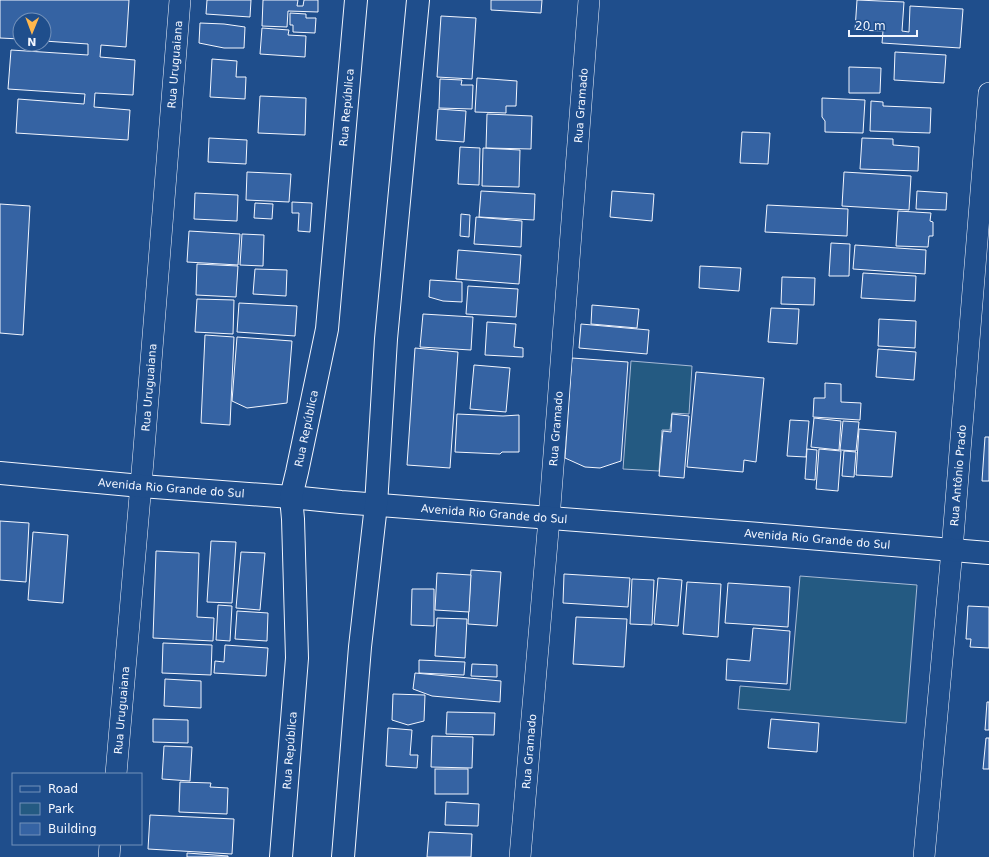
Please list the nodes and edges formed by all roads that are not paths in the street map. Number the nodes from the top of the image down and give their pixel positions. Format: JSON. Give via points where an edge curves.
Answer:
{"nodes":[{"id":1,"x":180,"y":0,"type":"edge"},
{"id":2,"x":356,"y":0,"type":"edge"},
{"id":3,"x":418,"y":0,"type":"edge"},
{"id":4,"x":589,"y":0,"type":"edge"},
{"id":5,"x":989,"y":93,"type":"edge"},
{"id":6,"x":0,"y":473,"type":"edge"},
{"id":7,"x":141,"y":486,"type":"junction"},
{"id":8,"x":291,"y":497,"type":"junction"},
{"id":9,"x":376,"y":505,"type":"junction"},
{"id":10,"x":549,"y":518,"type":"junction"},
{"id":11,"x":952,"y":550,"type":"junction"},
{"id":12,"x":989,"y":553,"type":"edge"},
{"id":13,"x":116,"y":773,"type":"edge"},
{"id":14,"x":110,"y":845,"type":"edge"},
{"id":15,"x":109,"y":857,"type":"edge"},
{"id":16,"x":281,"y":857,"type":"edge"},
{"id":17,"x":343,"y":857,"type":"edge"},
{"id":18,"x":520,"y":857,"type":"edge"},
{"id":19,"x":924,"y":857,"type":"edge"}],
"edges":[{"from":1,"to":7,"type":"street","name":"Rua Uruguaiana"},
{"from":2,"to":8,"type":"main road","name":"Rua República","via":[[327,329]]},
{"from":3,"to":9,"type":"main road","via":[[386,339]]},
{"from":4,"to":10,"type":"street","name":"Rua Gramado"},
{"from":5,"to":11,"type":"street","name":"Rua Antônio Prado"},
{"from":6,"to":7,"type":"main road","name":"Avenida Rio Grande do Sul"},
{"from":7,"to":8,"type":"main road","name":"Avenida Rio Grande do Sul"},
{"from":7,"to":13,"type":"street","name":"Rua Uruguaiana"},
{"from":8,"to":9,"type":"main road","name":"Avenida Rio Grande do Sul"},
{"from":8,"to":16,"type":"main road","name":"Rua República","via":[[297,658]]},
{"from":9,"to":10,"type":"main road","name":"Avenida Rio Grande do Sul"},
{"from":9,"to":17,"type":"main road","via":[[360,647]]},
{"from":10,"to":11,"type":"main road","name":"Avenida Rio Grande do Sul"},
{"from":10,"to":18,"type":"street","name":"Rua Gramado"},
{"from":11,"to":12,"type":"main road","name":"Avenida Rio Grande do Sul"},
{"from":11,"to":19,"type":"street","name":"Rua Antônio Prado"},
{"from":14,"to":15,"type":"street"}]}
